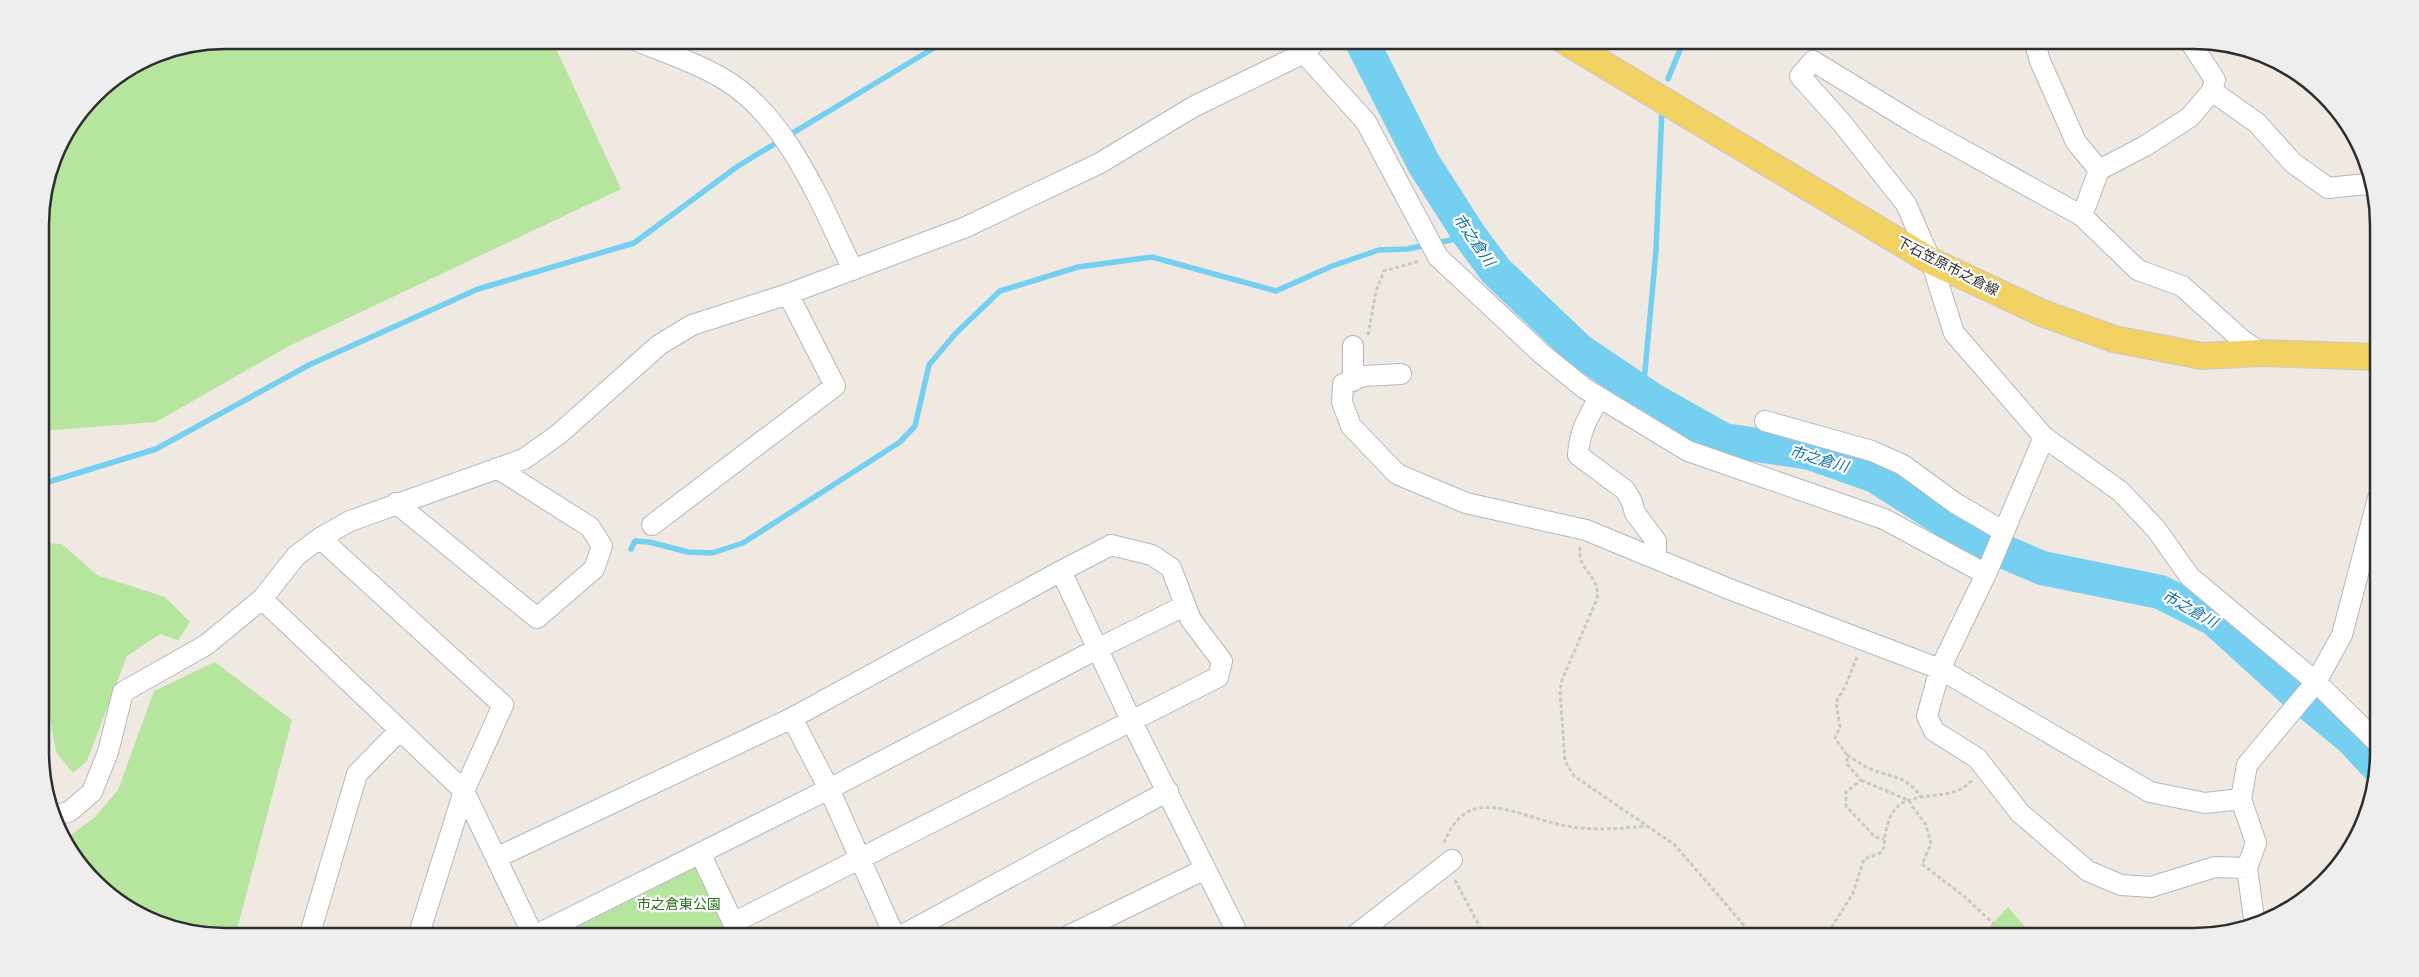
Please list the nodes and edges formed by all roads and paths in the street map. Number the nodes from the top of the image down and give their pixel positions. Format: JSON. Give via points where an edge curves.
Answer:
{"nodes":[{"id":1,"x":656,"y":49,"type":"edge"},
{"id":2,"x":1306,"y":49,"type":"edge"},
{"id":3,"x":1311,"y":49,"type":"edge"},
{"id":4,"x":1578,"y":49,"type":"edge"},
{"id":5,"x":2037,"y":49,"type":"edge"},
{"id":6,"x":2195,"y":49,"type":"edge"},
{"id":7,"x":2212,"y":91,"type":"junction"},
{"id":8,"x":2099,"y":170,"type":"junction"},
{"id":9,"x":2365,"y":184,"type":"edge"},
{"id":10,"x":2082,"y":216,"type":"junction"},
{"id":11,"x":1438,"y":257,"type":"junction"},
{"id":12,"x":1932,"y":261,"type":"junction"},
{"id":13,"x":854,"y":270,"type":"junction"},
{"id":14,"x":788,"y":294,"type":"junction"},
{"id":15,"x":1360,"y":342,"type":"joint"},
{"id":16,"x":2261,"y":353,"type":"junction"},
{"id":17,"x":2370,"y":357,"type":"edge"},
{"id":18,"x":1401,"y":374,"type":"dead end"},
{"id":19,"x":1353,"y":381,"type":"junction"},
{"id":20,"x":1599,"y":398,"type":"junction"},
{"id":21,"x":1765,"y":421,"type":"dead end"},
{"id":22,"x":2044,"y":437,"type":"junction"},
{"id":23,"x":497,"y":468,"type":"junction"},
{"id":24,"x":396,"y":503,"type":"junction"},
{"id":25,"x":652,"y":525,"type":"dead end"},
{"id":26,"x":1586,"y":530,"type":"junction"},
{"id":27,"x":2003,"y":531,"type":"junction"},
{"id":28,"x":320,"y":538,"type":"junction"},
{"id":29,"x":2370,"y":549,"type":"edge"},
{"id":30,"x":1656,"y":558,"type":"junction"},
{"id":31,"x":1061,"y":571,"type":"junction"},
{"id":32,"x":1986,"y":574,"type":"junction"},
{"id":33,"x":262,"y":599,"type":"junction"},
{"id":34,"x":1184,"y":606,"type":"junction"},
{"id":35,"x":1863,"y":640,"type":"junction"},
{"id":36,"x":1097,"y":649,"type":"junction"},
{"id":37,"x":1940,"y":669,"type":"junction"},
{"id":38,"x":2316,"y":682,"type":"junction"},
{"id":39,"x":792,"y":718,"type":"junction"},
{"id":40,"x":1132,"y":720,"type":"junction"},
{"id":41,"x":400,"y":730,"type":"junction"},
{"id":42,"x":2370,"y":735,"type":"edge"},
{"id":43,"x":1847,"y":755,"type":"junction"},
{"id":44,"x":1983,"y":765,"type":"junction"},
{"id":45,"x":1862,"y":780,"type":"junction"},
{"id":46,"x":829,"y":789,"type":"junction"},
{"id":47,"x":1168,"y":790,"type":"junction"},
{"id":48,"x":464,"y":791,"type":"junction"},
{"id":49,"x":1921,"y":798,"type":"junction"},
{"id":50,"x":2241,"y":799,"type":"junction"},
{"id":51,"x":1908,"y":800,"type":"junction"},
{"id":52,"x":60,"y":815,"type":"edge"},
{"id":53,"x":1647,"y":826,"type":"junction"},
{"id":54,"x":1884,"y":838,"type":"junction"},
{"id":55,"x":700,"y":853,"type":"junction"},
{"id":56,"x":498,"y":857,"type":"junction"},
{"id":57,"x":860,"y":858,"type":"junction"},
{"id":58,"x":1449,"y":862,"type":"junction"},
{"id":59,"x":2247,"y":868,"type":"junction"},
{"id":60,"x":1206,"y":869,"type":"junction"},
{"id":61,"x":2254,"y":918,"type":"edge"},
{"id":62,"x":312,"y":928,"type":"edge"},
{"id":63,"x":421,"y":928,"type":"edge"},
{"id":64,"x":530,"y":928,"type":"edge"},
{"id":65,"x":550,"y":928,"type":"edge"},
{"id":66,"x":735,"y":928,"type":"edge"},
{"id":67,"x":739,"y":928,"type":"edge"},
{"id":68,"x":893,"y":928,"type":"edge"},
{"id":69,"x":914,"y":928,"type":"edge"},
{"id":70,"x":1085,"y":928,"type":"edge"},
{"id":71,"x":1235,"y":928,"type":"edge"},
{"id":72,"x":1365,"y":928,"type":"edge"},
{"id":73,"x":1482,"y":928,"type":"edge"},
{"id":74,"x":1746,"y":928,"type":"edge"},
{"id":75,"x":1829,"y":928,"type":"edge"},
{"id":76,"x":1999,"y":928,"type":"edge"}],
"edges":[{"from":1,"to":13,"type":"street","via":[[721,77],[740,90],[776,128],[798,158]]},
{"from":2,"to":13,"type":"street","via":[[1193,107],[1091,167],[966,227]]},
{"from":3,"to":11,"type":"street","via":[[1366,122]]},
{"from":4,"to":12,"type":"main road","name":"下石笠原市之倉線"},
{"from":5,"to":8,"type":"street","via":[[2076,142]]},
{"from":6,"to":7,"type":"street","via":[[2215,80]]},
{"from":7,"to":8,"type":"street","via":[[2190,117]]},
{"from":7,"to":9,"type":"street","via":[[2257,123],[2293,163],[2328,188]]},
{"from":8,"to":10,"type":"street"},
{"from":10,"to":12,"type":"street","via":[[1916,124],[1813,61],[1800,76],[1906,204]]},
{"from":10,"to":16,"type":"street","via":[[2138,270],[2182,286]]},
{"from":11,"to":15,"type":"path","via":[[1384,271]]},
{"from":11,"to":20,"type":"street","via":[[1542,354]]},
{"from":12,"to":16,"type":"main road","name":"下石笠原市之倉線","via":[[2042,313],[2114,339],[2202,356]]},
{"from":12,"to":22,"type":"street","via":[[1954,333]]},
{"from":13,"to":14,"type":"street"},
{"from":14,"to":23,"type":"street","via":[[692,325],[659,345],[559,434],[524,459]]},
{"from":14,"to":25,"type":"street","via":[[835,386]]},
{"from":15,"to":19,"type":"street"},
{"from":16,"to":17,"type":"main road","name":"下石笠原市之倉線"},
{"from":18,"to":19,"type":"street","via":[[1364,376]]},
{"from":19,"to":26,"type":"street","via":[[1344,384],[1342,402],[1351,426],[1397,474],[1466,503]]},
{"from":20,"to":30,"type":"street","via":[[1578,440],[1578,455],[1625,490],[1635,513],[1656,541]]},
{"from":20,"to":32,"type":"street","via":[[1688,451],[1884,519]]},
{"from":21,"to":27,"type":"street","via":[[1872,451],[1903,465],[1955,503]]},
{"from":22,"to":27,"type":"street"},
{"from":22,"to":38,"type":"street","via":[[2120,491],[2156,529],[2190,577]]},
{"from":23,"to":24,"type":"street"},
{"from":23,"to":24,"type":"street","via":[[590,527],[602,546],[594,568],[537,618]]},
{"from":24,"to":28,"type":"street","via":[[350,521]]},
{"from":26,"to":30,"type":"street"},
{"from":26,"to":53,"type":"path","via":[[1579,559],[1599,591],[1562,680],[1565,760],[1574,776]]},
{"from":27,"to":32,"type":"street"},
{"from":28,"to":33,"type":"street","via":[[296,556]]},
{"from":28,"to":48,"type":"street","via":[[503,705]]},
{"from":29,"to":38,"type":"street","via":[[2342,635]]},
{"from":30,"to":35,"type":"street"},
{"from":31,"to":34,"type":"street","via":[[1111,545],[1152,556],[1171,568]]},
{"from":31,"to":36,"type":"street"},
{"from":31,"to":39,"type":"street"},
{"from":32,"to":37,"type":"street"},
{"from":33,"to":41,"type":"street"},
{"from":33,"to":52,"type":"street","via":[[206,645],[124,692],[108,752],[92,792],[70,811]]},
{"from":34,"to":36,"type":"street"},
{"from":34,"to":40,"type":"street","via":[[1222,661],[1218,677]]},
{"from":35,"to":37,"type":"street"},
{"from":35,"to":43,"type":"path","via":[[1836,702],[1840,727],[1835,738]]},
{"from":36,"to":40,"type":"street"},
{"from":36,"to":46,"type":"street"},
{"from":37,"to":44,"type":"street","via":[[1927,716],[1934,731]]},
{"from":37,"to":50,"type":"street","via":[[2150,792],[2205,803]]},
{"from":38,"to":42,"type":"street"},
{"from":38,"to":50,"type":"street","via":[[2247,766]]},
{"from":39,"to":46,"type":"street"},
{"from":39,"to":56,"type":"street"},
{"from":40,"to":47,"type":"street"},
{"from":40,"to":57,"type":"street"},
{"from":41,"to":48,"type":"street"},
{"from":41,"to":62,"type":"street","via":[[357,774]]},
{"from":43,"to":45,"type":"path","via":[[1847,764]]},
{"from":43,"to":49,"type":"path","via":[[1870,769],[1913,785]]},
{"from":44,"to":49,"type":"path","via":[[1970,783],[1958,790]]},
{"from":44,"to":59,"type":"street","via":[[2020,813],[2088,871],[2120,885],[2151,886],[2215,867]]},
{"from":45,"to":51,"type":"path"},
{"from":45,"to":54,"type":"path","via":[[1846,792],[1846,806],[1875,837]]},
{"from":46,"to":55,"type":"street"},
{"from":46,"to":57,"type":"street"},
{"from":47,"to":60,"type":"street"},
{"from":47,"to":69,"type":"street"},
{"from":48,"to":56,"type":"street"},
{"from":48,"to":63,"type":"street"},
{"from":49,"to":51,"type":"path"},
{"from":50,"to":59,"type":"street","via":[[2256,843]]},
{"from":51,"to":54,"type":"path","via":[[1893,810]]},
{"from":51,"to":76,"type":"path","via":[[1926,825],[1931,844],[1922,864]]},
{"from":53,"to":58,"type":"path","via":[[1611,830],[1563,826],[1498,807],[1472,808],[1449,829],[1443,844]]},
{"from":53,"to":74,"type":"path","via":[[1675,845]]},
{"from":54,"to":75,"type":"path","via":[[1885,846],[1880,853],[1864,859],[1853,893]]},
{"from":55,"to":65,"type":"street"},
{"from":55,"to":66,"type":"street"},
{"from":56,"to":64,"type":"street"},
{"from":57,"to":67,"type":"street"},
{"from":57,"to":68,"type":"street"},
{"from":58,"to":72,"type":"street"},
{"from":58,"to":73,"type":"path"},
{"from":59,"to":61,"type":"street"},
{"from":60,"to":70,"type":"street"},
{"from":60,"to":71,"type":"street"}]}
